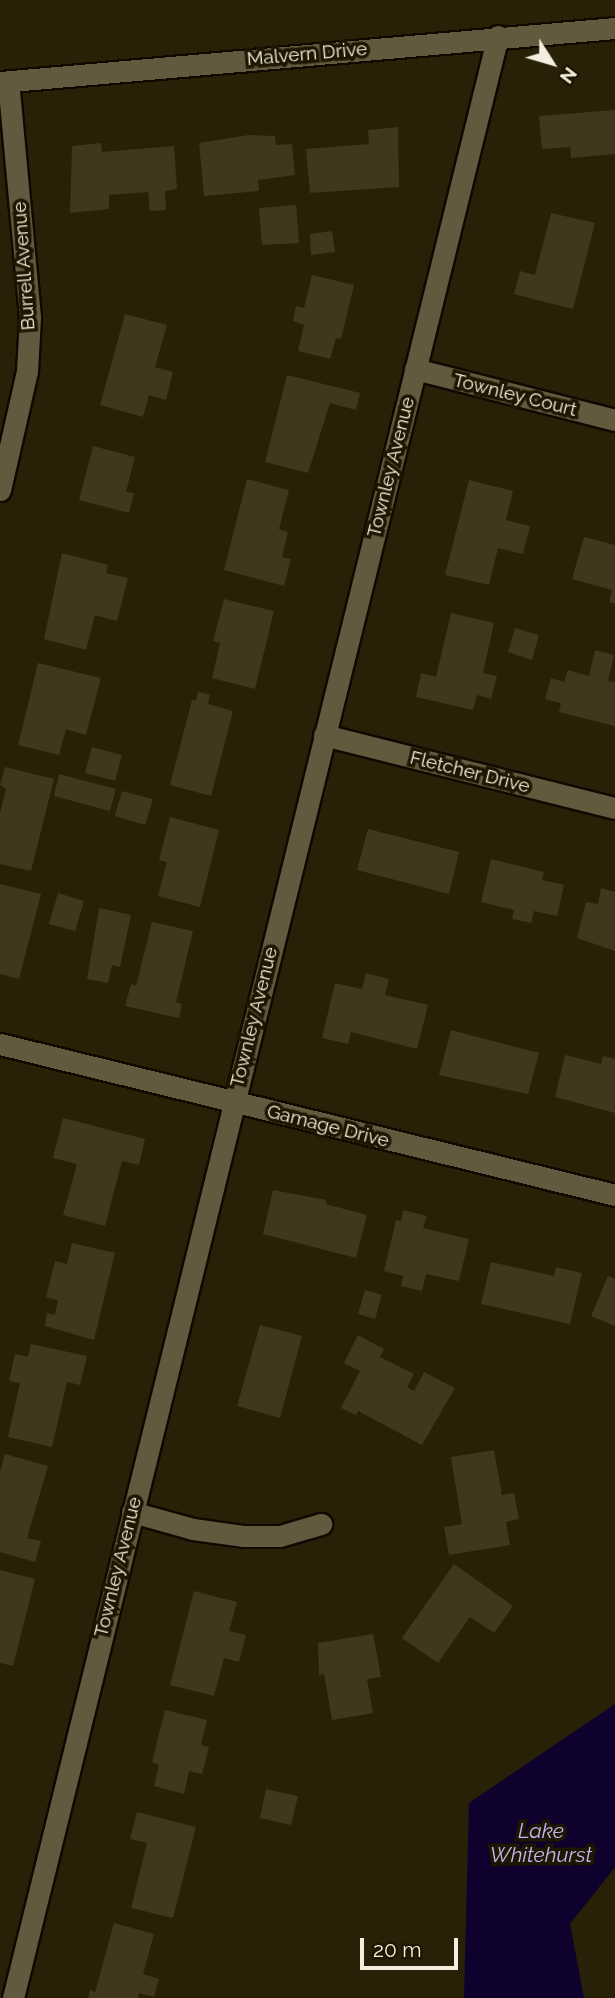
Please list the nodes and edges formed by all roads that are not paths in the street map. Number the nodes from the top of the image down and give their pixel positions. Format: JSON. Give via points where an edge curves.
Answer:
{"nodes":[{"id":1,"x":615,"y":29,"type":"edge"},
{"id":2,"x":498,"y":36,"type":"junction"},
{"id":3,"x":4,"y":82,"type":"edge"},
{"id":4,"x":415,"y":369,"type":"junction"},
{"id":5,"x":615,"y":420,"type":"edge"},
{"id":6,"x":0,"y":490,"type":"edge"},
{"id":7,"x":324,"y":736,"type":"junction"},
{"id":8,"x":615,"y":808,"type":"edge"},
{"id":9,"x":0,"y":1044,"type":"edge"},
{"id":10,"x":232,"y":1103,"type":"junction"},
{"id":11,"x":615,"y":1195,"type":"edge"},
{"id":12,"x":132,"y":1511,"type":"junction"},
{"id":13,"x":321,"y":1524,"type":"dead end"},
{"id":14,"x":13,"y":1998,"type":"edge"}],
"edges":[{"from":1,"to":2,"type":"street","name":"Malvern Drive"},
{"from":2,"to":3,"type":"street","name":"Malvern Drive"},
{"from":2,"to":4,"type":"street","name":"Townley Avenue"},
{"from":3,"to":6,"type":"street","name":"Burrell Avenue","via":[[30,317],[27,371]]},
{"from":4,"to":5,"type":"street","name":"Townley Court"},
{"from":4,"to":7,"type":"street","name":"Townley Avenue"},
{"from":7,"to":8,"type":"street","name":"Fletcher Drive"},
{"from":7,"to":10,"type":"street","name":"Townley Avenue"},
{"from":9,"to":10,"type":"street","name":"Gamage Drive"},
{"from":10,"to":11,"type":"street","name":"Gamage Drive"},
{"from":10,"to":12,"type":"street","name":"Townley Avenue"},
{"from":12,"to":13,"type":"street","via":[[193,1529],[243,1536],[280,1536]]},
{"from":12,"to":14,"type":"street","name":"Townley Avenue"}]}
